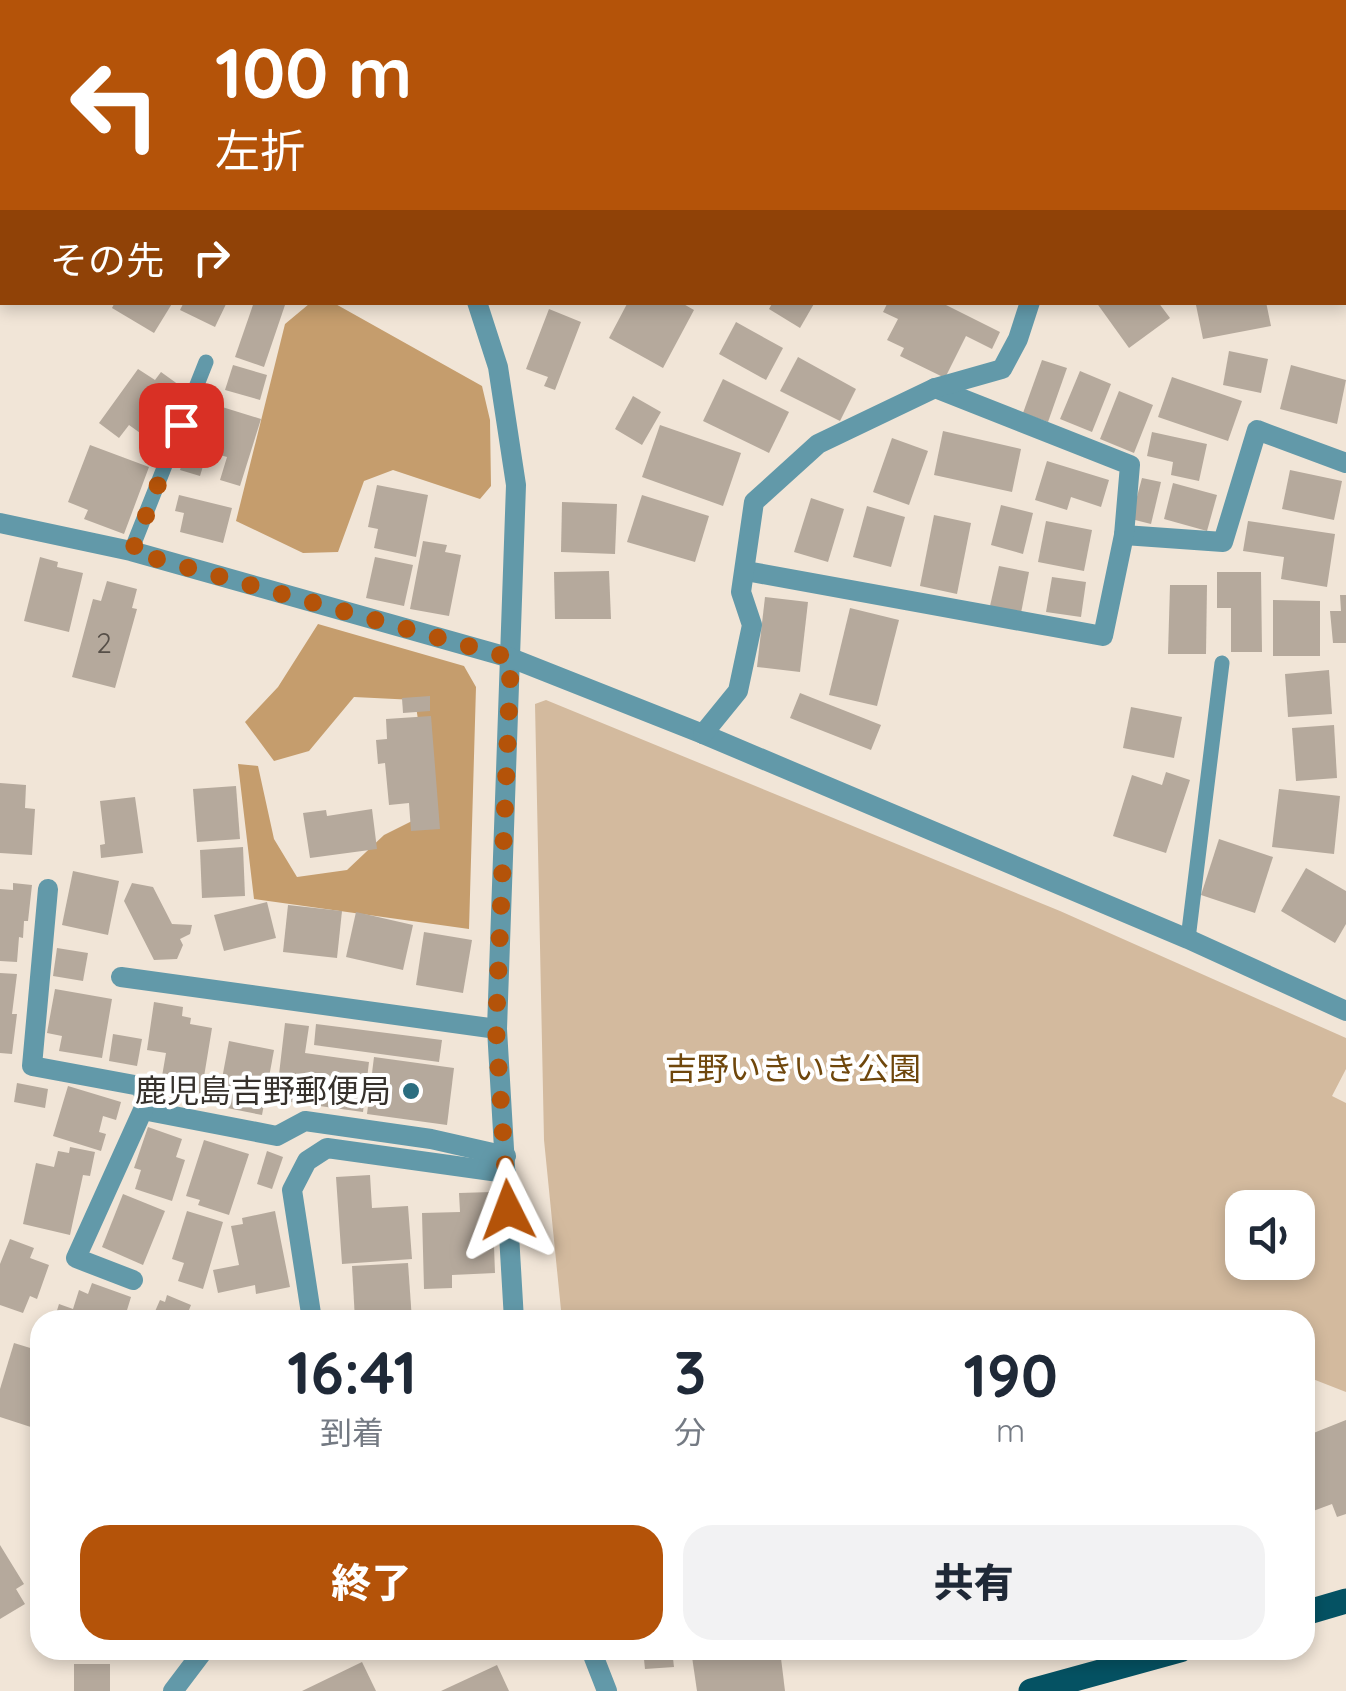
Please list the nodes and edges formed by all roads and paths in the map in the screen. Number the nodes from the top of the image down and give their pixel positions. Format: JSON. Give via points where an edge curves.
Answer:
{"nodes":[{"id":1,"x":477,"y":305,"type":"edge"},
{"id":2,"x":1029,"y":305,"type":"edge"},
{"id":3,"x":206,"y":362,"type":"dead end"},
{"id":4,"x":935,"y":388,"type":"junction"},
{"id":5,"x":1346,"y":463,"type":"edge"},
{"id":6,"x":0,"y":523,"type":"edge"},
{"id":7,"x":1124,"y":535,"type":"junction"},
{"id":8,"x":132,"y":552,"type":"junction"},
{"id":9,"x":746,"y":571,"type":"junction"},
{"id":10,"x":511,"y":658,"type":"junction"},
{"id":11,"x":1222,"y":663,"type":"dead end"},
{"id":12,"x":703,"y":734,"type":"junction"},
{"id":13,"x":48,"y":889,"type":"dead end"},
{"id":14,"x":1188,"y":938,"type":"junction"},
{"id":15,"x":121,"y":976,"type":"dead end"},
{"id":16,"x":1346,"y":1011,"type":"edge"},
{"id":17,"x":496,"y":1029,"type":"junction"},
{"id":18,"x":147,"y":1101,"type":"junction"},
{"id":19,"x":506,"y":1165,"type":"junction"},
{"id":20,"x":133,"y":1280,"type":"dead end"},
{"id":21,"x":310,"y":1310,"type":"edge"},
{"id":22,"x":513,"y":1310,"type":"edge"},
{"id":23,"x":1346,"y":1601,"type":"edge"},
{"id":24,"x":1315,"y":1611,"type":"edge"},
{"id":25,"x":197,"y":1660,"type":"edge"},
{"id":26,"x":595,"y":1660,"type":"edge"},
{"id":27,"x":1144,"y":1660,"type":"edge"},
{"id":28,"x":174,"y":1691,"type":"edge"},
{"id":29,"x":607,"y":1691,"type":"edge"},
{"id":30,"x":1031,"y":1691,"type":"edge"}],
"edges":[{"from":1,"to":10,"type":"street","via":[[498,367],[516,485]]},
{"from":2,"to":4,"type":"street","via":[[1002,370]]},
{"from":3,"to":8,"type":"lane"},
{"from":4,"to":7,"type":"street","via":[[1130,465]]},
{"from":4,"to":9,"type":"street","via":[[818,444],[754,502]]},
{"from":5,"to":7,"type":"street","via":[[1257,430],[1223,542]]},
{"from":6,"to":8,"type":"street"},
{"from":7,"to":9,"type":"street","via":[[1103,636]]},
{"from":8,"to":10,"type":"street"},
{"from":9,"to":12,"type":"street","via":[[741,592],[752,625],[738,692]]},
{"from":10,"to":12,"type":"street"},
{"from":10,"to":17,"type":"street"},
{"from":11,"to":14,"type":"lane"},
{"from":12,"to":14,"type":"street"},
{"from":13,"to":18,"type":"street","via":[[32,1066],[140,1086]]},
{"from":14,"to":16,"type":"street"},
{"from":15,"to":17,"type":"street"},
{"from":17,"to":19,"type":"street"},
{"from":18,"to":19,"type":"street","via":[[154,1112],[277,1136],[305,1121],[432,1139]]},
{"from":18,"to":20,"type":"street","via":[[76,1258]]},
{"from":19,"to":21,"type":"street","via":[[327,1148],[307,1161],[292,1190]]},
{"from":19,"to":22,"type":"street"},
{"from":23,"to":24,"type":"main road"},
{"from":25,"to":28,"type":"street"},
{"from":26,"to":29,"type":"street"},
{"from":27,"to":30,"type":"main road"}]}
